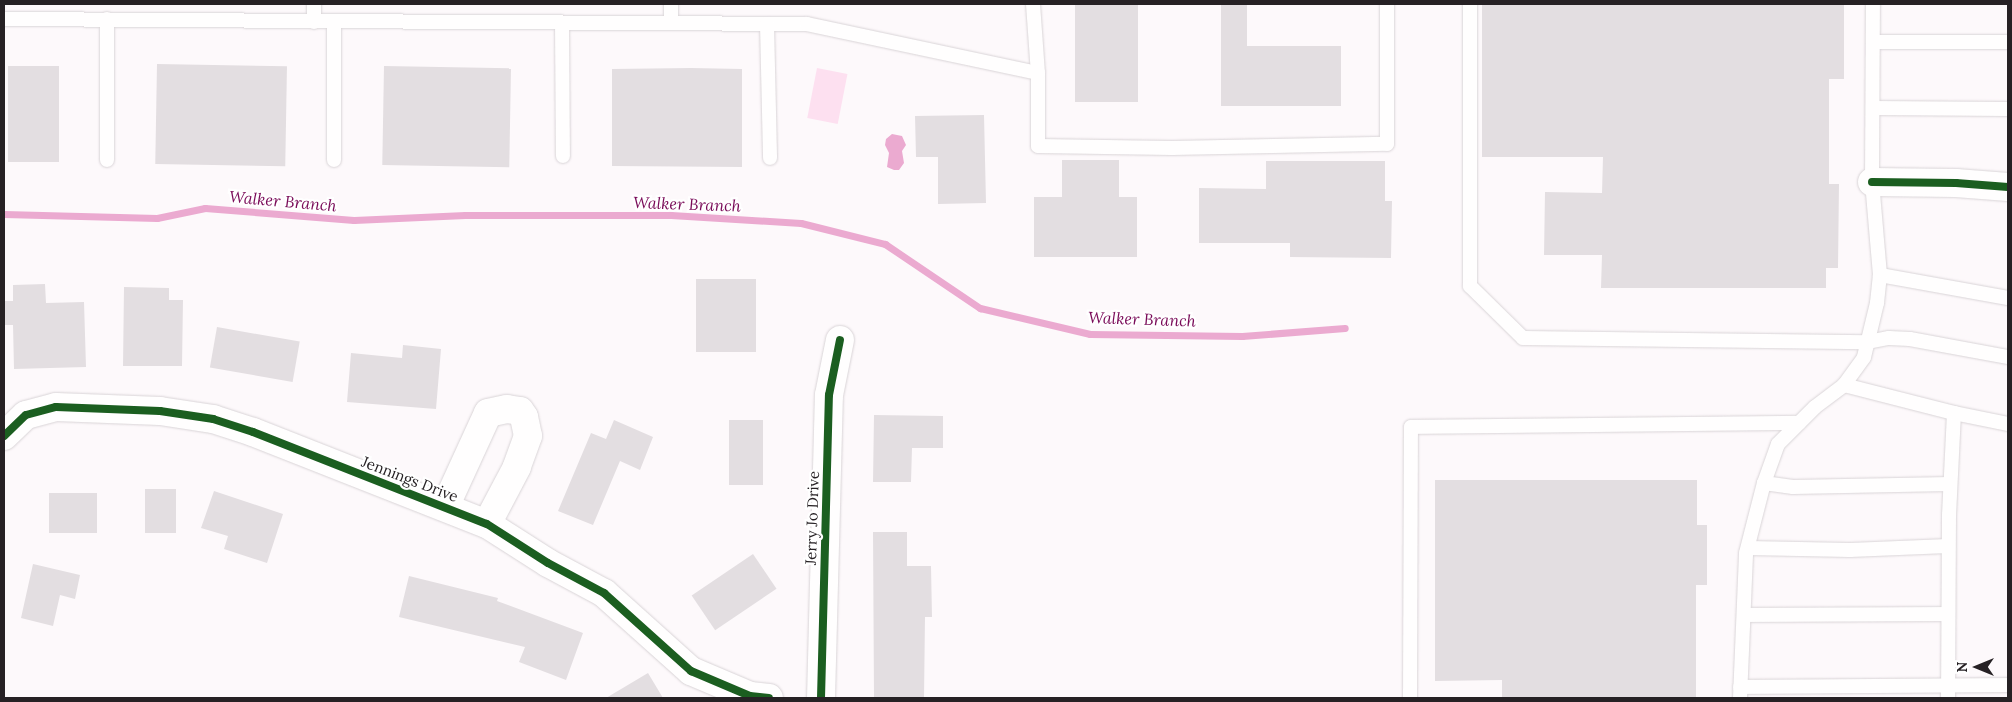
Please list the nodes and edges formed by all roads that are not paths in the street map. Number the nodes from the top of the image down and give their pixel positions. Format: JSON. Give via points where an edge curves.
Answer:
{"nodes":[{"id":1,"x":314,"y":4,"type":"edge"},
{"id":2,"x":671,"y":4,"type":"edge"},
{"id":3,"x":1033,"y":4,"type":"edge"},
{"id":4,"x":1387,"y":4,"type":"edge"},
{"id":5,"x":1470,"y":4,"type":"edge"},
{"id":6,"x":1873,"y":4,"type":"edge"},
{"id":7,"x":4,"y":19,"type":"edge"},
{"id":8,"x":107,"y":20,"type":"junction"},
{"id":9,"x":314,"y":22,"type":"junction"},
{"id":10,"x":334,"y":22,"type":"junction"},
{"id":11,"x":671,"y":23,"type":"junction"},
{"id":12,"x":562,"y":24,"type":"junction"},
{"id":13,"x":767,"y":24,"type":"junction"},
{"id":14,"x":1874,"y":42,"type":"junction"},
{"id":15,"x":2008,"y":42,"type":"edge"},
{"id":16,"x":1038,"y":74,"type":"junction"},
{"id":17,"x":1873,"y":108,"type":"junction"},
{"id":18,"x":2008,"y":109,"type":"edge"},
{"id":19,"x":563,"y":156,"type":"dead end"},
{"id":20,"x":770,"y":158,"type":"dead end"},
{"id":21,"x":108,"y":160,"type":"dead end"},
{"id":22,"x":334,"y":160,"type":"dead end"},
{"id":23,"x":1872,"y":182,"type":"junction"},
{"id":24,"x":2008,"y":187,"type":"edge"},
{"id":25,"x":1880,"y":275,"type":"junction"},
{"id":26,"x":2008,"y":298,"type":"edge"},
{"id":27,"x":840,"y":340,"type":"dead end"},
{"id":28,"x":1868,"y":342,"type":"junction"},
{"id":29,"x":2008,"y":357,"type":"edge"},
{"id":30,"x":1844,"y":385,"type":"junction"},
{"id":31,"x":1954,"y":413,"type":"junction"},
{"id":32,"x":1800,"y":423,"type":"junction"},
{"id":33,"x":2008,"y":424,"type":"edge"},
{"id":34,"x":4,"y":436,"type":"edge"},
{"id":35,"x":1764,"y":483,"type":"junction"},
{"id":36,"x":1950,"y":484,"type":"junction"},
{"id":37,"x":445,"y":507,"type":"junction"},
{"id":38,"x":487,"y":524,"type":"junction"},
{"id":39,"x":1948,"y":546,"type":"junction"},
{"id":40,"x":1748,"y":548,"type":"junction"},
{"id":41,"x":1948,"y":614,"type":"junction"},
{"id":42,"x":1744,"y":615,"type":"junction"},
{"id":43,"x":2008,"y":685,"type":"edge"},
{"id":44,"x":1948,"y":691,"type":"edge"},
{"id":45,"x":1740,"y":693,"type":"edge"},
{"id":46,"x":769,"y":698,"type":"edge"},
{"id":47,"x":821,"y":698,"type":"edge"},
{"id":48,"x":1410,"y":698,"type":"edge"}],
"edges":[{"from":1,"to":9,"type":"lane"},
{"from":2,"to":11,"type":"lane"},
{"from":3,"to":16,"type":"lane"},
{"from":4,"to":16,"type":"lane","via":[[1386,144],[1172,148],[1038,146]]},
{"from":5,"to":28,"type":"lane","via":[[1470,286],[1523,338]]},
{"from":6,"to":14,"type":"lane"},
{"from":7,"to":8,"type":"lane"},
{"from":8,"to":9,"type":"lane"},
{"from":8,"to":21,"type":"lane"},
{"from":9,"to":10,"type":"lane"},
{"from":10,"to":12,"type":"lane"},
{"from":10,"to":22,"type":"lane"},
{"from":11,"to":12,"type":"lane"},
{"from":11,"to":13,"type":"lane"},
{"from":12,"to":19,"type":"lane"},
{"from":13,"to":16,"type":"lane","via":[[808,24]]},
{"from":13,"to":20,"type":"lane"},
{"from":14,"to":15,"type":"lane"},
{"from":14,"to":17,"type":"lane"},
{"from":17,"to":18,"type":"lane"},
{"from":17,"to":23,"type":"lane"},
{"from":23,"to":24,"type":"street"},
{"from":23,"to":25,"type":"lane"},
{"from":25,"to":26,"type":"lane"},
{"from":25,"to":28,"type":"lane","via":[[1878,303]]},
{"from":27,"to":47,"type":"street","name":"Jerry Jo Drive","via":[[829,396]]},
{"from":28,"to":29,"type":"lane","via":[[1889,338],[1910,340]]},
{"from":28,"to":30,"type":"lane","via":[[1864,357]]},
{"from":30,"to":31,"type":"lane"},
{"from":30,"to":32,"type":"lane"},
{"from":31,"to":33,"type":"lane"},
{"from":31,"to":36,"type":"lane"},
{"from":32,"to":35,"type":"lane","via":[[1778,444]]},
{"from":32,"to":48,"type":"lane","via":[[1411,427]]},
{"from":34,"to":37,"type":"street","name":"Jennings Drive","via":[[26,415],[56,407],[160,411],[213,419]]},
{"from":35,"to":36,"type":"lane","via":[[1793,487]]},
{"from":35,"to":40,"type":"lane"},
{"from":36,"to":39,"type":"lane"},
{"from":37,"to":38,"type":"street","name":"Jennings Drive"},
{"from":37,"to":38,"type":"street","via":[[488,412],[520,411],[528,436]]},
{"from":38,"to":46,"type":"street","name":"Jennings Drive","via":[[548,563],[604,593],[691,671],[750,696]]},
{"from":39,"to":40,"type":"lane","via":[[1850,550]]},
{"from":39,"to":41,"type":"lane"},
{"from":40,"to":42,"type":"lane"},
{"from":41,"to":42,"type":"lane"},
{"from":41,"to":44,"type":"lane"},
{"from":42,"to":45,"type":"lane"},
{"from":43,"to":44,"type":"lane"},
{"from":44,"to":45,"type":"lane"}]}
